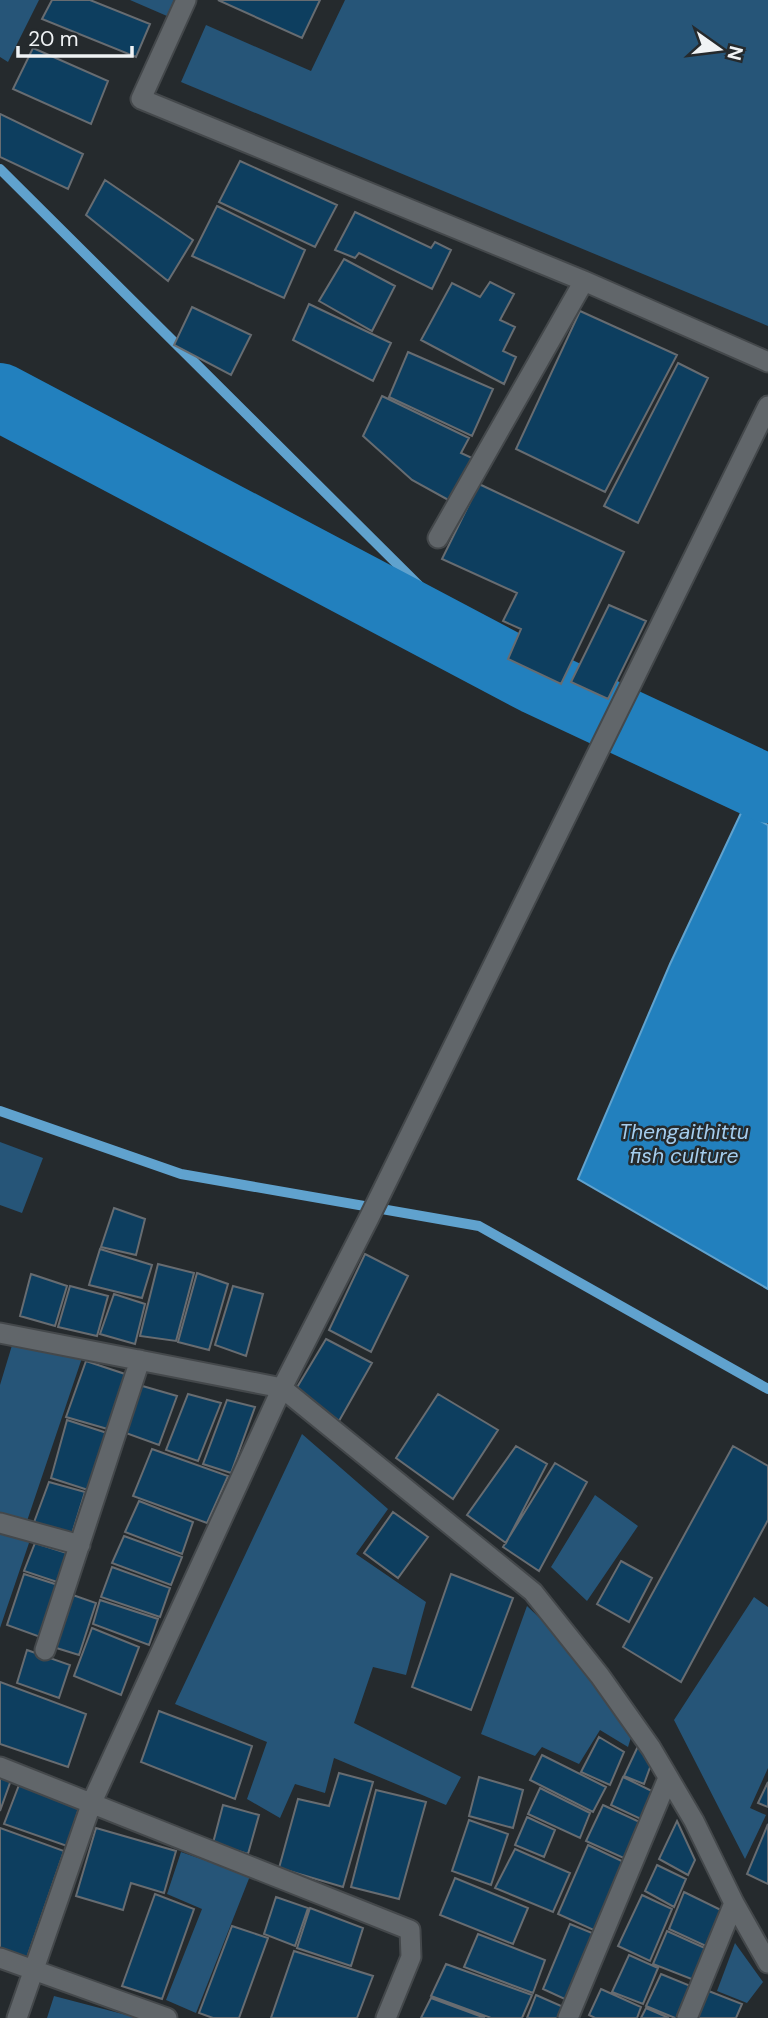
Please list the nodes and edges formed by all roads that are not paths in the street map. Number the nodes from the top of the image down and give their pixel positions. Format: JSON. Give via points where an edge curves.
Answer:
{"nodes":[{"id":1,"x":186,"y":0,"type":"edge"},
{"id":2,"x":584,"y":281,"type":"junction"},
{"id":3,"x":768,"y":362,"type":"edge"},
{"id":4,"x":768,"y":406,"type":"edge"},
{"id":5,"x":438,"y":538,"type":"dead end"},
{"id":6,"x":0,"y":1333,"type":"edge"},
{"id":7,"x":140,"y":1360,"type":"junction"},
{"id":8,"x":282,"y":1388,"type":"junction"},
{"id":9,"x":0,"y":1523,"type":"edge"},
{"id":10,"x":80,"y":1545,"type":"junction"},
{"id":11,"x":45,"y":1650,"type":"dead end"},
{"id":12,"x":0,"y":1767,"type":"edge"},
{"id":13,"x":668,"y":1778,"type":"junction"},
{"id":14,"x":92,"y":1802,"type":"junction"},
{"id":15,"x":734,"y":1903,"type":"junction"},
{"id":16,"x":0,"y":1958,"type":"edge"},
{"id":17,"x":768,"y":1964,"type":"edge"},
{"id":18,"x":33,"y":1970,"type":"junction"},
{"id":19,"x":17,"y":2018,"type":"edge"},
{"id":20,"x":167,"y":2018,"type":"edge"},
{"id":21,"x":386,"y":2018,"type":"edge"},
{"id":22,"x":568,"y":2018,"type":"edge"},
{"id":23,"x":687,"y":2018,"type":"edge"}],
"edges":[{"from":1,"to":2,"type":"street","via":[[141,99]]},
{"from":2,"to":3,"type":"street"},
{"from":2,"to":5,"type":"street"},
{"from":4,"to":8,"type":"street"},
{"from":6,"to":7,"type":"street"},
{"from":7,"to":8,"type":"street"},
{"from":7,"to":10,"type":"street"},
{"from":8,"to":13,"type":"street","via":[[533,1591],[600,1676]]},
{"from":8,"to":14,"type":"street"},
{"from":9,"to":10,"type":"street"},
{"from":10,"to":11,"type":"street"},
{"from":12,"to":14,"type":"street"},
{"from":13,"to":15,"type":"street"},
{"from":13,"to":22,"type":"street"},
{"from":14,"to":18,"type":"street"},
{"from":14,"to":21,"type":"street","via":[[410,1930],[411,1957]]},
{"from":15,"to":17,"type":"street"},
{"from":15,"to":23,"type":"street"},
{"from":16,"to":18,"type":"street"},
{"from":18,"to":19,"type":"street"},
{"from":18,"to":20,"type":"street"}]}
